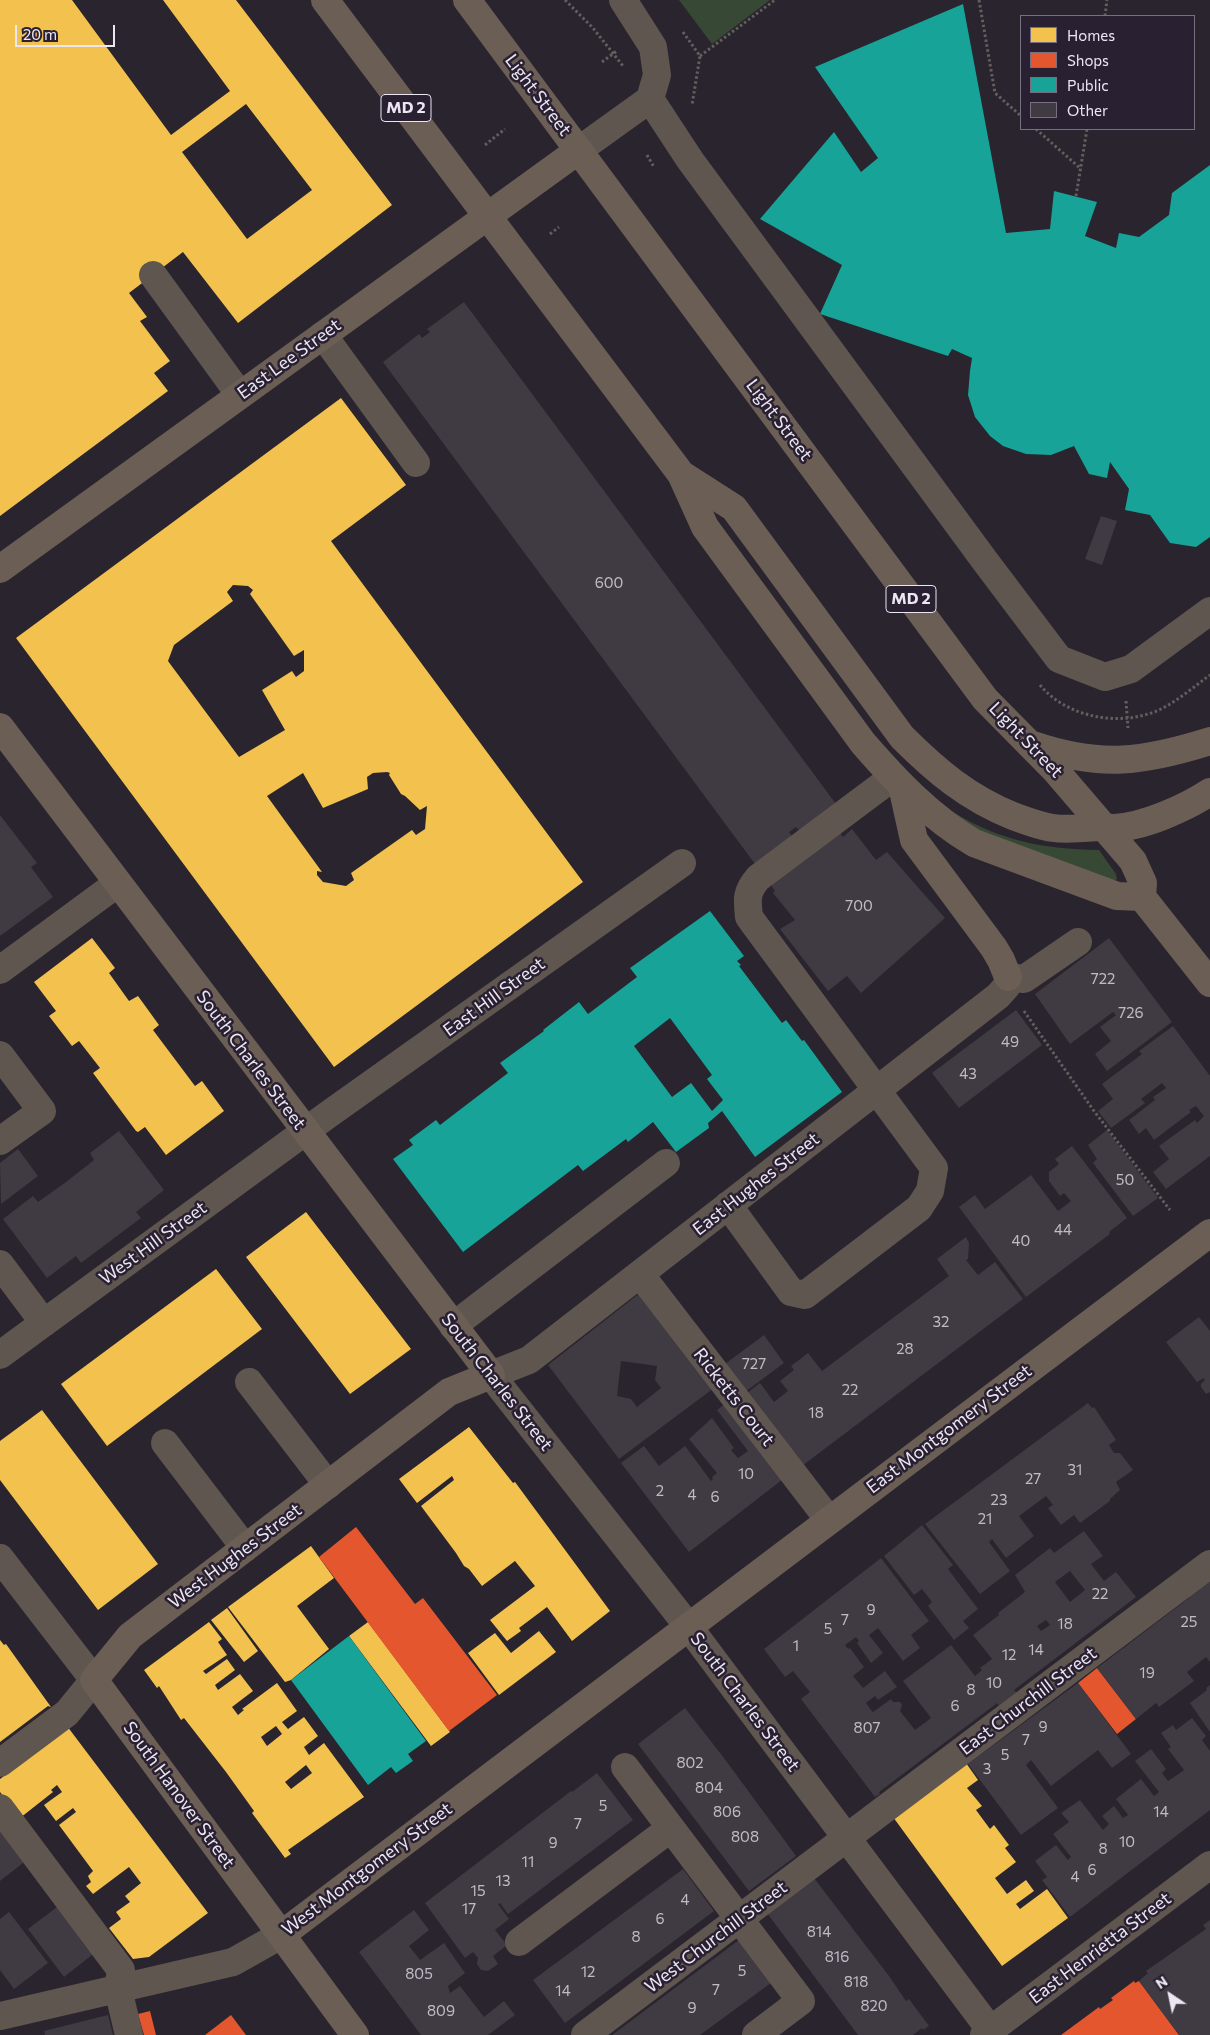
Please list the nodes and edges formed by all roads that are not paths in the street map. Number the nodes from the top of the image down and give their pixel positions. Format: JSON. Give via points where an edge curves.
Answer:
{"nodes":[{"id":1,"x":325,"y":0,"type":"edge"},
{"id":2,"x":467,"y":0,"type":"edge"},
{"id":3,"x":623,"y":0,"type":"edge"},
{"id":4,"x":650,"y":99,"type":"junction"},
{"id":5,"x":579,"y":150,"type":"junction"},
{"id":6,"x":487,"y":217,"type":"junction"},
{"id":7,"x":153,"y":275,"type":"dead end"},
{"id":8,"x":323,"y":335,"type":"junction"},
{"id":9,"x":240,"y":395,"type":"junction"},
{"id":10,"x":416,"y":463,"type":"dead end"},
{"id":11,"x":681,"y":474,"type":"junction"},
{"id":12,"x":0,"y":569,"type":"edge"},
{"id":13,"x":1210,"y":611,"type":"edge"},
{"id":14,"x":0,"y":728,"type":"edge"},
{"id":15,"x":1210,"y":741,"type":"edge"},
{"id":16,"x":1032,"y":744,"type":"junction"},
{"id":17,"x":898,"y":782,"type":"junction"},
{"id":18,"x":1210,"y":792,"type":"edge"},
{"id":19,"x":1106,"y":827,"type":"junction"},
{"id":20,"x":682,"y":863,"type":"dead end"},
{"id":21,"x":118,"y":883,"type":"junction"},
{"id":22,"x":1142,"y":897,"type":"junction"},
{"id":23,"x":1078,"y":942,"type":"dead end"},
{"id":24,"x":0,"y":970,"type":"edge"},
{"id":25,"x":1008,"y":977,"type":"junction"},
{"id":26,"x":1210,"y":984,"type":"edge"},
{"id":27,"x":0,"y":1055,"type":"edge"},
{"id":28,"x":876,"y":1090,"type":"junction"},
{"id":29,"x":306,"y":1132,"type":"junction"},
{"id":30,"x":0,"y":1141,"type":"edge"},
{"id":31,"x":666,"y":1163,"type":"dead end"},
{"id":32,"x":728,"y":1205,"type":"junction"},
{"id":33,"x":1210,"y":1232,"type":"edge"},
{"id":34,"x":0,"y":1264,"type":"edge"},
{"id":35,"x":640,"y":1274,"type":"junction"},
{"id":36,"x":44,"y":1323,"type":"junction"},
{"id":37,"x":453,"y":1326,"type":"junction"},
{"id":38,"x":0,"y":1355,"type":"edge"},
{"id":39,"x":491,"y":1375,"type":"junction"},
{"id":40,"x":249,"y":1382,"type":"dead end"},
{"id":41,"x":165,"y":1443,"type":"dead end"},
{"id":42,"x":328,"y":1485,"type":"junction"},
{"id":43,"x":829,"y":1520,"type":"junction"},
{"id":44,"x":245,"y":1548,"type":"junction"},
{"id":45,"x":0,"y":1558,"type":"edge"},
{"id":46,"x":1210,"y":1564,"type":"edge"},
{"id":47,"x":688,"y":1626,"type":"junction"},
{"id":48,"x":94,"y":1680,"type":"junction"},
{"id":49,"x":0,"y":1763,"type":"edge"},
{"id":50,"x":625,"y":1767,"type":"dead end"},
{"id":51,"x":0,"y":1808,"type":"edge"},
{"id":52,"x":671,"y":1828,"type":"junction"},
{"id":53,"x":846,"y":1838,"type":"junction"},
{"id":54,"x":1210,"y":1865,"type":"edge"},
{"id":55,"x":740,"y":1919,"type":"junction"},
{"id":56,"x":281,"y":1935,"type":"junction"},
{"id":57,"x":519,"y":1942,"type":"dead end"},
{"id":58,"x":118,"y":1989,"type":"junction"},
{"id":59,"x":0,"y":2016,"type":"edge"},
{"id":60,"x":990,"y":2033,"type":"edge"},
{"id":61,"x":129,"y":2035,"type":"edge"},
{"id":62,"x":355,"y":2035,"type":"edge"},
{"id":63,"x":584,"y":2035,"type":"edge"},
{"id":64,"x":756,"y":2035,"type":"edge"}],
"edges":[{"from":1,"to":6,"type":"main road","number":"MD 2"},
{"from":2,"to":5,"type":"main road","name":"Light Street","number":"MD 2"},
{"from":3,"to":4,"type":"street","via":[[653,46],[657,75]]},
{"from":4,"to":5,"type":"street"},
{"from":4,"to":13,"type":"street","via":[[695,168],[1060,659],[1105,677],[1131,669]]},
{"from":5,"to":6,"type":"main road","name":"East Lee Street"},
{"from":5,"to":16,"type":"main road","name":"Light Street","number":"MD 2","via":[[985,699]]},
{"from":6,"to":8,"type":"main road","name":"East Lee Street"},
{"from":6,"to":11,"type":"main road"},
{"from":7,"to":9,"type":"street"},
{"from":8,"to":9,"type":"main road","name":"East Lee Street"},
{"from":8,"to":10,"type":"street"},
{"from":9,"to":12,"type":"main road","name":"East Lee Street"},
{"from":11,"to":17,"type":"main road","via":[[704,527],[863,743]]},
{"from":11,"to":19,"type":"main road","via":[[734,508],[902,737],[956,786],[990,806],[1033,824],[1069,829]]},
{"from":14,"to":21,"type":"main road","name":"South Charles Street"},
{"from":15,"to":16,"type":"main road","via":[[1150,758],[1100,760],[1059,753]]},
{"from":16,"to":19,"type":"main road","name":"Light Street","number":"MD 2"},
{"from":17,"to":22,"type":"main road","via":[[952,830],[974,843],[1117,896]]},
{"from":17,"to":25,"type":"main road","via":[[914,840],[994,948]]},
{"from":17,"to":28,"type":"street","via":[[758,878],[749,888],[747,901],[749,917]]},
{"from":18,"to":19,"type":"main road","via":[[1191,805],[1163,815],[1115,828]]},
{"from":19,"to":22,"type":"main road","name":"Light Street","number":"MD 2","via":[[1133,860],[1143,883]]},
{"from":20,"to":29,"type":"street","name":"East Hill Street"},
{"from":21,"to":24,"type":"street"},
{"from":21,"to":29,"type":"main road","name":"South Charles Street"},
{"from":22,"to":26,"type":"main road"},
{"from":23,"to":25,"type":"street","via":[[1024,979]]},
{"from":25,"to":28,"type":"street","name":"East Hughes Street","via":[[1008,986],[998,996]]},
{"from":27,"to":30,"type":"street","via":[[42,1111]]},
{"from":28,"to":32,"type":"street","name":"East Hughes Street"},
{"from":28,"to":32,"type":"street","via":[[934,1168],[930,1191],[919,1208],[805,1295],[791,1292]]},
{"from":29,"to":36,"type":"street","name":"West Hill Street"},
{"from":29,"to":37,"type":"main road","name":"South Charles Street"},
{"from":31,"to":37,"type":"street"},
{"from":32,"to":35,"type":"street","name":"East Hughes Street"},
{"from":33,"to":43,"type":"main road","name":"East Montgomery Street"},
{"from":34,"to":36,"type":"street"},
{"from":35,"to":39,"type":"street","name":"East Hughes Street","via":[[528,1360]]},
{"from":35,"to":43,"type":"street","name":"Ricketts Court"},
{"from":36,"to":38,"type":"street","name":"West Hill Street"},
{"from":37,"to":39,"type":"main road","name":"South Charles Street"},
{"from":39,"to":42,"type":"main road","name":"West Hughes Street","via":[[449,1392]]},
{"from":39,"to":47,"type":"street","name":"South Charles Street"},
{"from":40,"to":42,"type":"street"},
{"from":41,"to":44,"type":"street"},
{"from":42,"to":44,"type":"main road","name":"West Hughes Street"},
{"from":43,"to":47,"type":"main road","name":"East Montgomery Street"},
{"from":44,"to":48,"type":"main road","name":"West Hughes Street","via":[[130,1636]]},
{"from":45,"to":48,"type":"street","name":"South Hanover Street"},
{"from":46,"to":53,"type":"street","name":"East Churchill Street"},
{"from":47,"to":53,"type":"street","name":"South Charles Street"},
{"from":47,"to":56,"type":"main road","name":"West Montgomery Street"},
{"from":48,"to":49,"type":"street","name":"West Hughes Street","via":[[67,1713]]},
{"from":48,"to":56,"type":"main road","name":"South Hanover Street"},
{"from":50,"to":52,"type":"street"},
{"from":51,"to":58,"type":"street","via":[[121,1970]]},
{"from":52,"to":55,"type":"street"},
{"from":52,"to":57,"type":"street"},
{"from":53,"to":55,"type":"street","name":"West Churchill Street"},
{"from":53,"to":60,"type":"street","name":"South Charles Street"},
{"from":54,"to":60,"type":"street","name":"East Henrietta Street"},
{"from":55,"to":63,"type":"street","name":"West Churchill Street"},
{"from":55,"to":64,"type":"street","via":[[801,2001]]},
{"from":56,"to":58,"type":"street","name":"West Montgomery Street","via":[[233,1962]]},
{"from":56,"to":62,"type":"main road","name":"South Hanover Street"},
{"from":58,"to":59,"type":"street","name":"West Montgomery Street"},
{"from":58,"to":61,"type":"street"}]}
